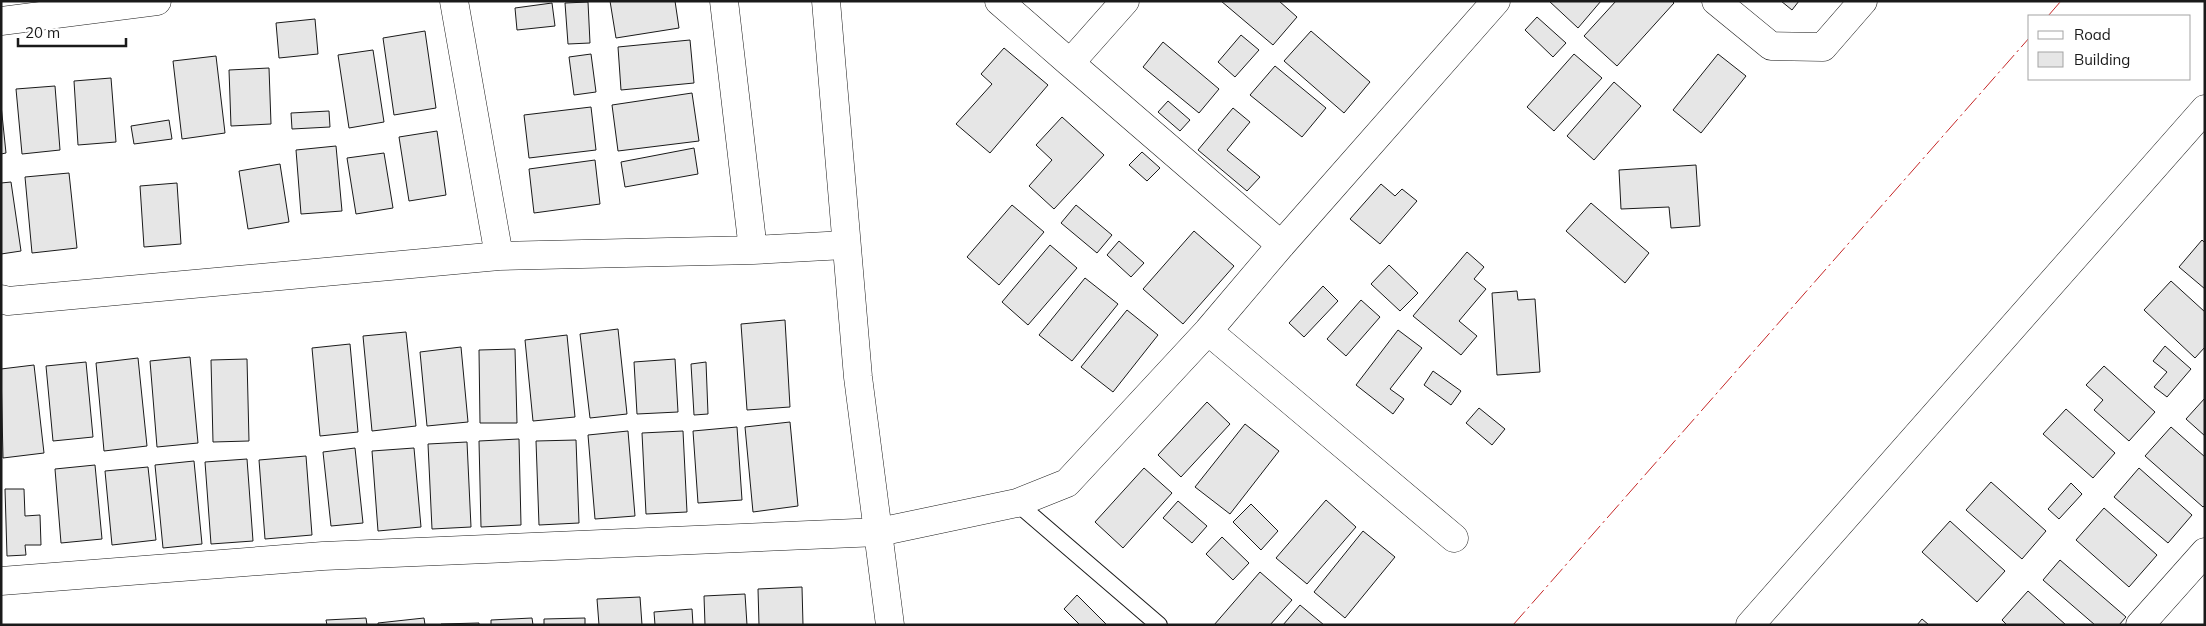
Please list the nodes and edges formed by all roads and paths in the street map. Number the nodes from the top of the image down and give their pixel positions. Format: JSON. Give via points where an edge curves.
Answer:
{"nodes":[{"id":1,"x":156,"y":1,"type":"edge"},
{"id":2,"x":454,"y":1,"type":"edge"},
{"id":3,"x":724,"y":1,"type":"edge"},
{"id":4,"x":826,"y":1,"type":"edge"},
{"id":5,"x":998,"y":1,"type":"edge"},
{"id":6,"x":1125,"y":1,"type":"edge"},
{"id":7,"x":1496,"y":1,"type":"edge"},
{"id":8,"x":1716,"y":1,"type":"edge"},
{"id":9,"x":1863,"y":1,"type":"edge"},
{"id":10,"x":1,"y":21,"type":"edge"},
{"id":11,"x":1070,"y":63,"type":"junction"},
{"id":12,"x":2205,"y":109,"type":"edge"},
{"id":13,"x":845,"y":245,"type":"junction"},
{"id":14,"x":1281,"y":245,"type":"junction"},
{"id":15,"x":753,"y":250,"type":"junction"},
{"id":16,"x":498,"y":256,"type":"junction"},
{"id":17,"x":1,"y":299,"type":"edge"},
{"id":18,"x":1208,"y":332,"type":"junction"},
{"id":19,"x":1016,"y":503,"type":"junction"},
{"id":20,"x":879,"y":532,"type":"junction"},
{"id":21,"x":1454,"y":538,"type":"dead end"},
{"id":22,"x":2205,"y":552,"type":"edge"},
{"id":23,"x":1,"y":581,"type":"edge"},
{"id":24,"x":890,"y":625,"type":"edge"},
{"id":25,"x":1159,"y":625,"type":"edge"},
{"id":26,"x":1750,"y":625,"type":"edge"},
{"id":27,"x":2140,"y":625,"type":"edge"}],
"edges":[{"from":1,"to":10,"type":"street"},
{"from":2,"to":16,"type":"street"},
{"from":3,"to":15,"type":"street"},
{"from":4,"to":13,"type":"street"},
{"from":5,"to":11,"type":"street"},
{"from":6,"to":11,"type":"street"},
{"from":7,"to":14,"type":"street"},
{"from":8,"to":9,"type":"street","via":[[1771,46],[1823,47]]},
{"from":11,"to":14,"type":"street"},
{"from":12,"to":26,"type":"street"},
{"from":13,"to":15,"type":"street"},
{"from":13,"to":20,"type":"street","via":[[858,377]]},
{"from":14,"to":18,"type":"street"},
{"from":15,"to":16,"type":"street"},
{"from":16,"to":17,"type":"street","via":[[8,301]]},
{"from":18,"to":19,"type":"street","via":[[1067,483]]},
{"from":18,"to":21,"type":"street"},
{"from":19,"to":20,"type":"street"},
{"from":19,"to":25,"type":"lane"},
{"from":20,"to":23,"type":"street","via":[[324,556]]},
{"from":20,"to":24,"type":"street"},
{"from":22,"to":27,"type":"street"}]}
